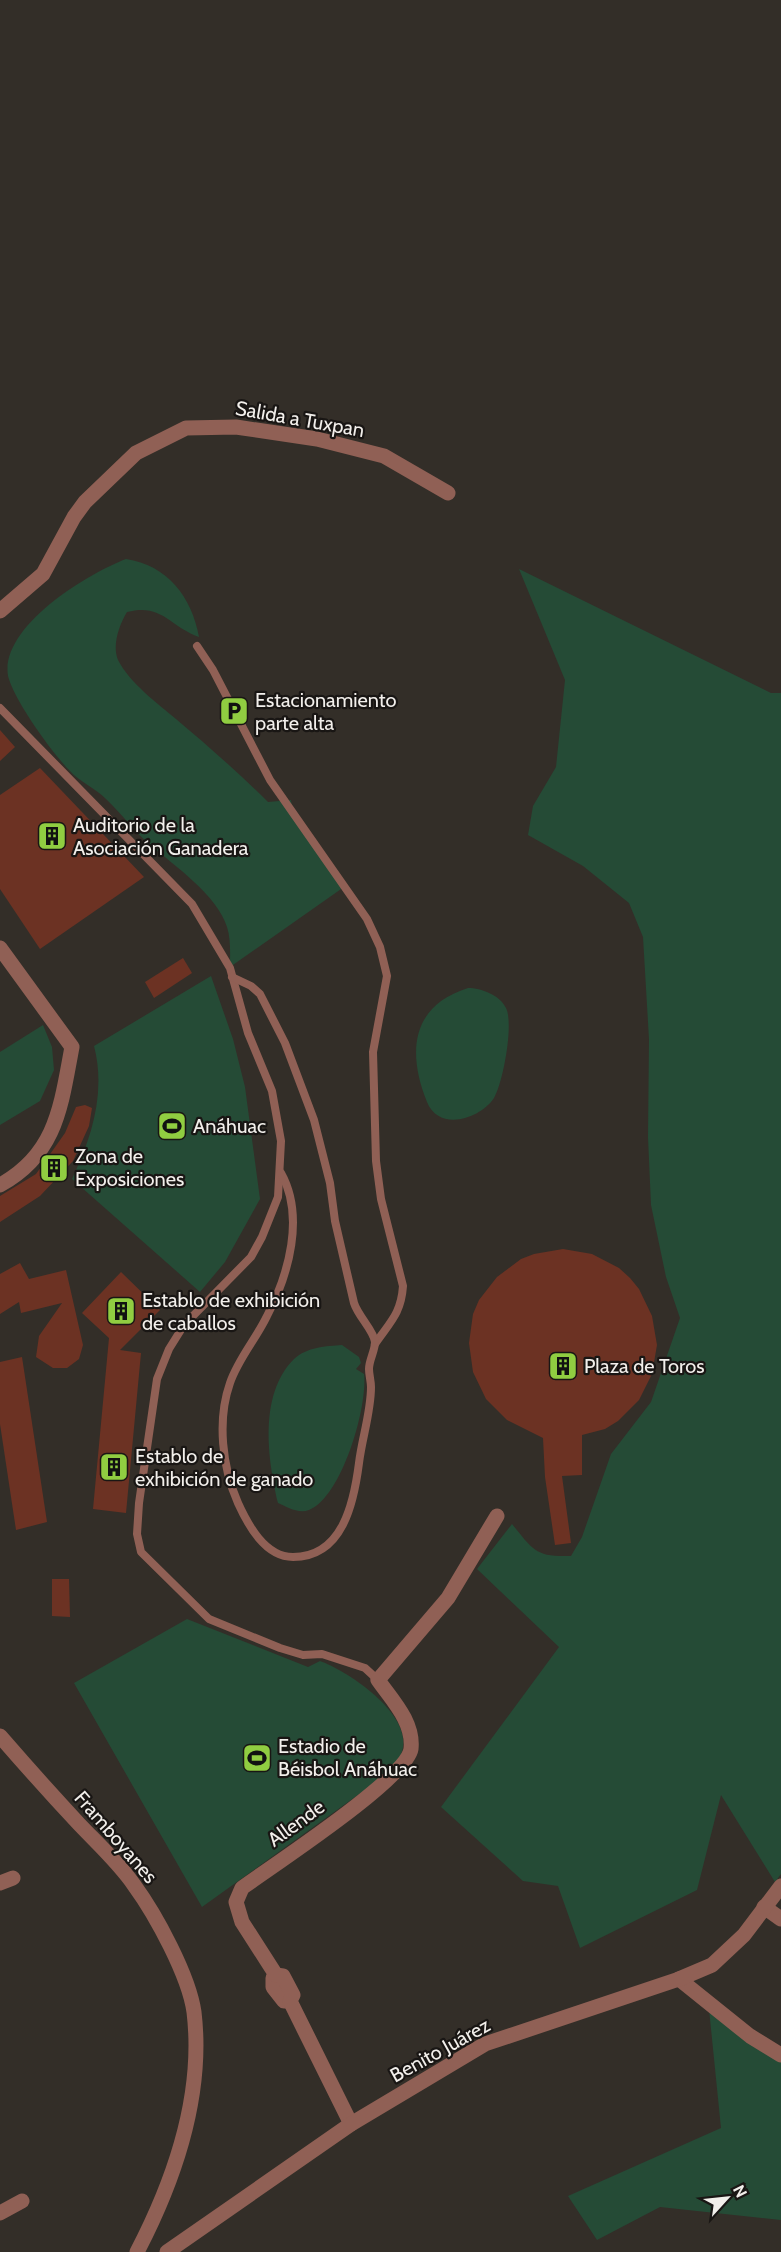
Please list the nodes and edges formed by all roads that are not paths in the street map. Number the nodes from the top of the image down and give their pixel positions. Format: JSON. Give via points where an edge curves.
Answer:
{"nodes":[{"id":1,"x":448,"y":493,"type":"dead end"},
{"id":2,"x":0,"y":611,"type":"edge"},
{"id":3,"x":197,"y":646,"type":"dead end"},
{"id":4,"x":0,"y":708,"type":"edge"},
{"id":5,"x":0,"y":948,"type":"edge"},
{"id":6,"x":232,"y":977,"type":"junction"},
{"id":7,"x":281,"y":1173,"type":"junction"},
{"id":8,"x":0,"y":1185,"type":"edge"},
{"id":9,"x":375,"y":1344,"type":"junction"},
{"id":10,"x":497,"y":1516,"type":"dead end"},
{"id":11,"x":378,"y":1680,"type":"junction"},
{"id":12,"x":0,"y":1736,"type":"edge"},
{"id":13,"x":781,"y":1886,"type":"edge"},
{"id":14,"x":764,"y":1907,"type":"junction"},
{"id":15,"x":781,"y":1920,"type":"edge"},
{"id":16,"x":679,"y":1979,"type":"junction"},
{"id":17,"x":781,"y":2055,"type":"edge"},
{"id":18,"x":351,"y":2124,"type":"junction"},
{"id":19,"x":22,"y":2201,"type":"dead end"},
{"id":20,"x":0,"y":2213,"type":"edge"},
{"id":21,"x":137,"y":2252,"type":"edge"},
{"id":22,"x":167,"y":2252,"type":"edge"}],
"edges":[{"from":1,"to":2,"type":"street","name":"Salida a Tuxpan","via":[[384,456],[317,439],[236,427],[186,428],[136,453],[86,502],[43,574]]},
{"from":3,"to":9,"type":"lane","via":[[270,780],[367,919],[382,954],[387,976],[373,1052],[376,1161],[381,1199],[403,1286],[394,1320]]},
{"from":4,"to":6,"type":"lane","via":[[192,904],[219,947]]},
{"from":5,"to":8,"type":"street","via":[[72,1047],[59,1113],[44,1146],[22,1174]]},
{"from":6,"to":7,"type":"lane","via":[[248,1033],[272,1091],[281,1141]]},
{"from":6,"to":9,"type":"lane","via":[[260,994],[300,1080],[326,1163],[354,1303]]},
{"from":7,"to":9,"type":"lane","via":[[292,1196],[288,1260],[267,1317],[229,1386],[223,1407],[223,1439],[238,1504],[257,1536],[278,1554],[297,1557],[319,1552],[329,1545],[349,1512],[368,1409],[369,1369]]},
{"from":7,"to":11,"type":"lane","via":[[273,1213],[251,1257],[196,1310],[169,1349],[154,1390],[137,1534],[141,1552],[209,1619],[280,1648],[303,1655],[322,1654],[365,1668]]},
{"from":10,"to":11,"type":"street","via":[[448,1598]]},
{"from":11,"to":18,"type":"street","name":"Allende","via":[[407,1721],[411,1749],[402,1767],[353,1808],[242,1888],[236,1902],[242,1922],[276,1975],[283,1976],[291,1987],[290,2001]]},
{"from":12,"to":21,"type":"street","name":"Framboyanes","via":[[134,1884],[175,1958],[194,2010],[195,2085],[188,2119],[176,2161]]},
{"from":13,"to":14,"type":"street","name":"Benito Juárez"},
{"from":14,"to":15,"type":"street"},
{"from":14,"to":16,"type":"street","name":"Benito Juárez","via":[[744,1935],[712,1965]]},
{"from":16,"to":17,"type":"street","via":[[750,2036]]},
{"from":16,"to":18,"type":"street","name":"Benito Juárez","via":[[485,2044]]},
{"from":18,"to":22,"type":"street","name":"Benito Juárez"},
{"from":19,"to":20,"type":"street"}]}
